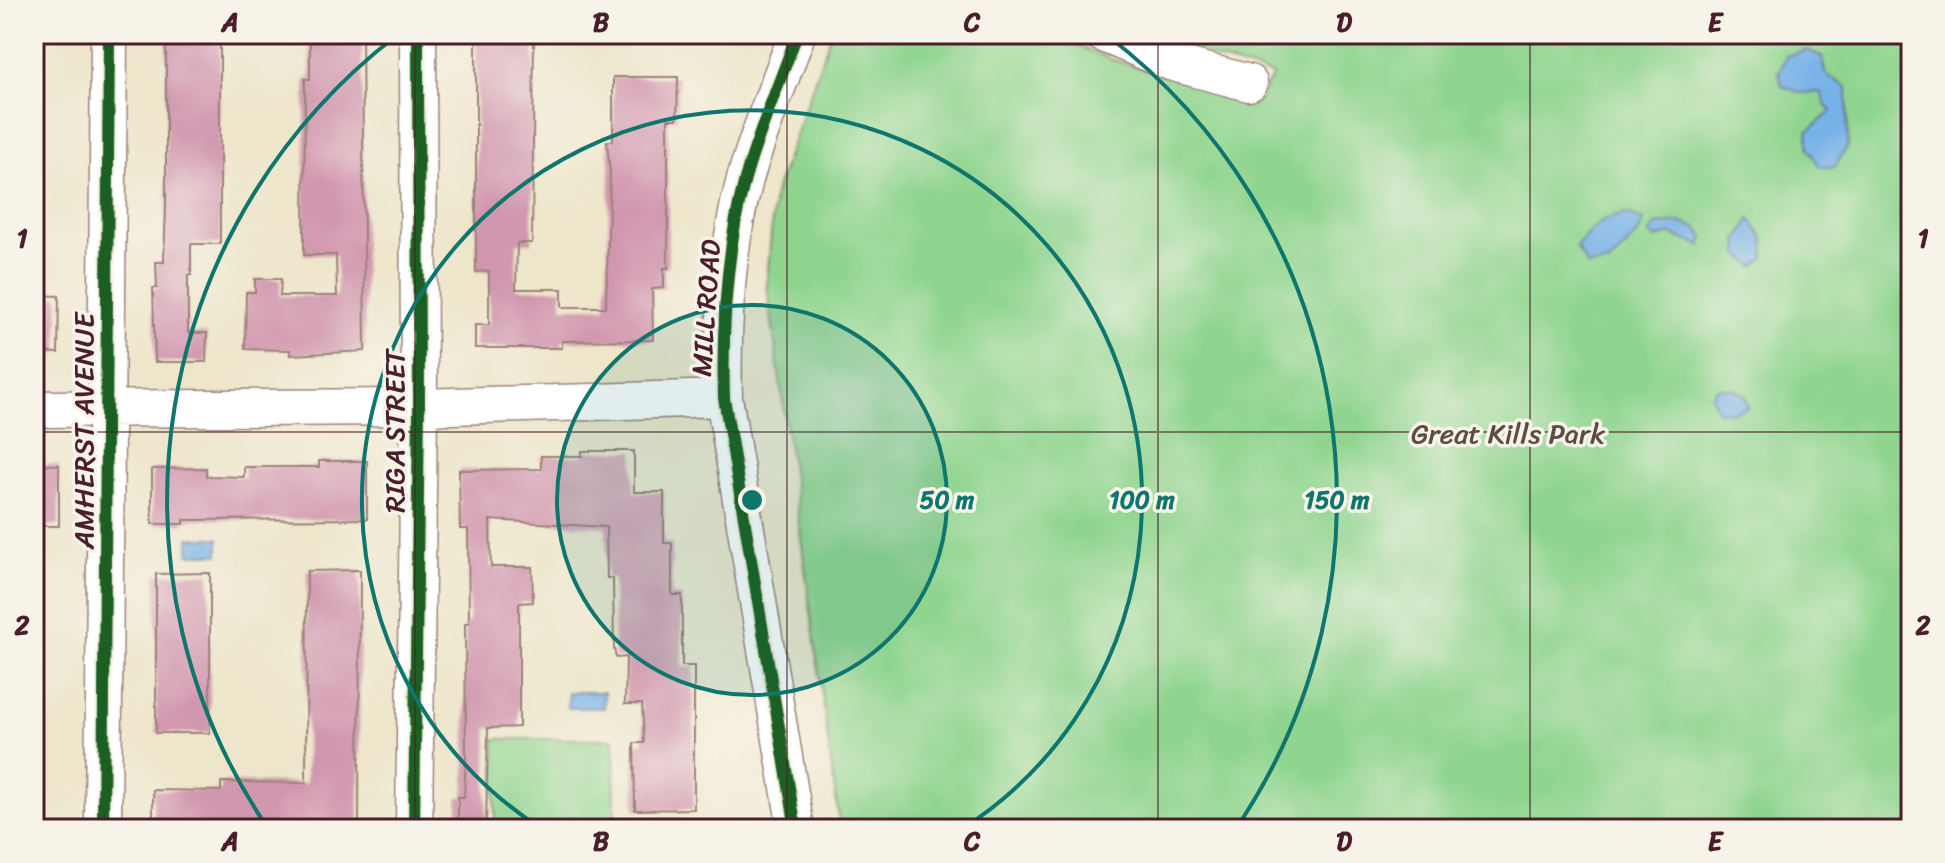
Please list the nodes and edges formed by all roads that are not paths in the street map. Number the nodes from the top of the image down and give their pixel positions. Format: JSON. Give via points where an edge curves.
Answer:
{"nodes":[{"id":1,"x":109,"y":34,"type":"edge"},
{"id":2,"x":418,"y":34,"type":"edge"},
{"id":3,"x":797,"y":34,"type":"edge"},
{"id":4,"x":1103,"y":34,"type":"edge"},
{"id":5,"x":1249,"y":83,"type":"dead end"},
{"id":6,"x":724,"y":398,"type":"junction"},
{"id":7,"x":419,"y":407,"type":"junction"},
{"id":8,"x":107,"y":408,"type":"junction"},
{"id":9,"x":34,"y":409,"type":"edge"},
{"id":10,"x":103,"y":829,"type":"edge"},
{"id":11,"x":414,"y":829,"type":"edge"},
{"id":12,"x":796,"y":829,"type":"edge"}],
"edges":[{"from":1,"to":8,"type":"street","name":"AMHERST AVENUE"},
{"from":2,"to":7,"type":"street","name":"RIGA STREET"},
{"from":3,"to":6,"type":"street","name":"MILL ROAD","via":[[746,178],[733,237],[723,341]]},
{"from":4,"to":5,"type":"street","via":[[1170,62]]},
{"from":6,"to":7,"type":"street"},
{"from":6,"to":12,"type":"street","name":"MILL ROAD"},
{"from":7,"to":8,"type":"street"},
{"from":7,"to":11,"type":"street","name":"RIGA STREET"},
{"from":8,"to":9,"type":"street"},
{"from":8,"to":10,"type":"street","name":"AMHERST AVENUE"}]}
